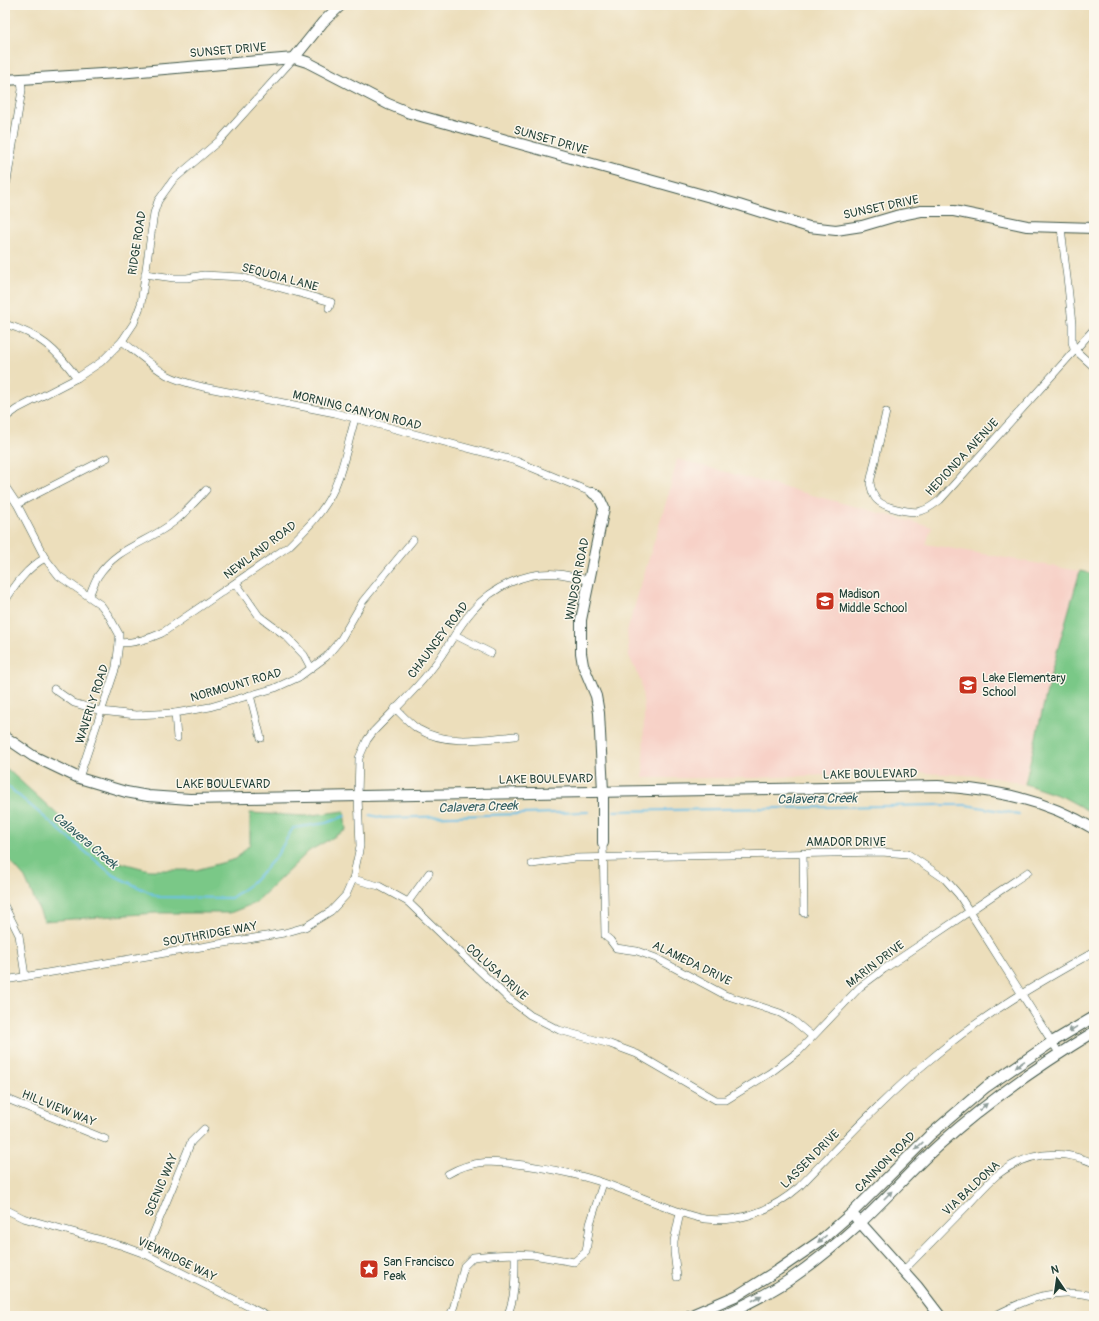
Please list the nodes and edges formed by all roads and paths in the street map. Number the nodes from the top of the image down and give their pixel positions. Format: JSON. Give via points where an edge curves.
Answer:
{"nodes":[{"id":1,"x":341,"y":5,"type":"edge"},
{"id":2,"x":294,"y":58,"type":"junction"},
{"id":3,"x":21,"y":79,"type":"junction"},
{"id":4,"x":5,"y":80,"type":"edge"},
{"id":5,"x":7,"y":181,"type":"dead end"},
{"id":6,"x":1061,"y":228,"type":"junction"},
{"id":7,"x":1094,"y":228,"type":"edge"},
{"id":8,"x":145,"y":274,"type":"junction"},
{"id":9,"x":330,"y":308,"type":"dead end"},
{"id":10,"x":5,"y":324,"type":"edge"},
{"id":11,"x":1094,"y":328,"type":"edge"},
{"id":12,"x":122,"y":341,"type":"junction"},
{"id":13,"x":1074,"y":349,"type":"junction"},
{"id":14,"x":1094,"y":367,"type":"edge"},
{"id":15,"x":77,"y":378,"type":"junction"},
{"id":16,"x":886,"y":412,"type":"dead end"},
{"id":17,"x":5,"y":418,"type":"edge"},
{"id":18,"x":355,"y":419,"type":"junction"},
{"id":19,"x":107,"y":458,"type":"dead end"},
{"id":20,"x":5,"y":486,"type":"edge"},
{"id":21,"x":206,"y":490,"type":"dead end"},
{"id":22,"x":593,"y":493,"type":"joint"},
{"id":23,"x":18,"y":504,"type":"junction"},
{"id":24,"x":413,"y":540,"type":"dead end"},
{"id":25,"x":45,"y":558,"type":"junction"},
{"id":26,"x":588,"y":580,"type":"junction"},
{"id":27,"x":236,"y":582,"type":"junction"},
{"id":28,"x":89,"y":596,"type":"junction"},
{"id":29,"x":5,"y":601,"type":"edge"},
{"id":30,"x":455,"y":635,"type":"junction"},
{"id":31,"x":119,"y":643,"type":"junction"},
{"id":32,"x":491,"y":653,"type":"dead end"},
{"id":33,"x":311,"y":668,"type":"junction"},
{"id":34,"x":54,"y":689,"type":"dead end"},
{"id":35,"x":250,"y":695,"type":"junction"},
{"id":36,"x":395,"y":708,"type":"junction"},
{"id":37,"x":101,"y":711,"type":"junction"},
{"id":38,"x":175,"y":713,"type":"junction"},
{"id":39,"x":515,"y":736,"type":"dead end"},
{"id":40,"x":5,"y":737,"type":"edge"},
{"id":41,"x":177,"y":738,"type":"dead end"},
{"id":42,"x":261,"y":738,"type":"dead end"},
{"id":43,"x":79,"y":778,"type":"junction"},
{"id":44,"x":603,"y":791,"type":"junction"},
{"id":45,"x":358,"y":796,"type":"junction"},
{"id":46,"x":1094,"y":829,"type":"edge"},
{"id":47,"x":360,"y":835,"type":"joint"},
{"id":48,"x":603,"y":843,"type":"joint"},
{"id":49,"x":803,"y":854,"type":"junction"},
{"id":50,"x":603,"y":857,"type":"junction"},
{"id":51,"x":532,"y":864,"type":"dead end"},
{"id":52,"x":1028,"y":872,"type":"dead end"},
{"id":53,"x":429,"y":873,"type":"dead end"},
{"id":54,"x":353,"y":879,"type":"junction"},
{"id":55,"x":408,"y":902,"type":"junction"},
{"id":56,"x":5,"y":907,"type":"edge"},
{"id":57,"x":804,"y":912,"type":"dead end"},
{"id":58,"x":969,"y":912,"type":"junction"},
{"id":59,"x":1094,"y":952,"type":"edge"},
{"id":60,"x":25,"y":976,"type":"junction"},
{"id":61,"x":5,"y":980,"type":"edge"},
{"id":62,"x":1021,"y":994,"type":"junction"},
{"id":63,"x":1094,"y":1017,"type":"edge"},
{"id":64,"x":1094,"y":1032,"type":"edge"},
{"id":65,"x":812,"y":1036,"type":"junction"},
{"id":66,"x":1052,"y":1042,"type":"junction"},
{"id":67,"x":1059,"y":1053,"type":"junction"},
{"id":68,"x":5,"y":1098,"type":"edge"},
{"id":69,"x":726,"y":1100,"type":"joint"},
{"id":70,"x":204,"y":1129,"type":"dead end"},
{"id":71,"x":105,"y":1139,"type":"dead end"},
{"id":72,"x":1094,"y":1163,"type":"edge"},
{"id":73,"x":448,"y":1174,"type":"dead end"},
{"id":74,"x":603,"y":1183,"type":"junction"},
{"id":75,"x":5,"y":1209,"type":"edge"},
{"id":76,"x":680,"y":1213,"type":"junction"},
{"id":77,"x":852,"y":1213,"type":"junction"},
{"id":78,"x":860,"y":1223,"type":"junction"},
{"id":79,"x":145,"y":1254,"type":"junction"},
{"id":80,"x":516,"y":1254,"type":"junction"},
{"id":81,"x":903,"y":1271,"type":"junction"},
{"id":82,"x":677,"y":1277,"type":"dead end"},
{"id":83,"x":1094,"y":1296,"type":"edge"},
{"id":84,"x":267,"y":1316,"type":"edge"},
{"id":85,"x":450,"y":1316,"type":"edge"},
{"id":86,"x":507,"y":1316,"type":"edge"},
{"id":87,"x":689,"y":1316,"type":"edge"},
{"id":88,"x":722,"y":1316,"type":"edge"},
{"id":89,"x":940,"y":1316,"type":"edge"},
{"id":90,"x":994,"y":1316,"type":"edge"}],
"edges":[{"from":1,"to":2,"type":"main road","name":"RIDGE ROAD","via":[[323,22]]},
{"from":2,"to":3,"type":"main road","name":"SUNSET DRIVE"},
{"from":2,"to":6,"type":"main road","name":"SUNSET DRIVE","via":[[410,113],[739,205],[808,227],[836,230],[922,211],[954,211],[1027,226]]},
{"from":2,"to":8,"type":"street","name":"RIDGE ROAD","via":[[220,140],[173,180],[154,213]]},
{"from":3,"to":4,"type":"main road","name":"SUNSET DRIVE"},
{"from":3,"to":5,"type":"street","via":[[22,90]]},
{"from":6,"to":7,"type":"main road","name":"SUNSET DRIVE"},
{"from":6,"to":13,"type":"street"},
{"from":8,"to":9,"type":"street","name":"SEQUOIA LANE","via":[[174,278],[204,275],[241,277],[331,302]]},
{"from":8,"to":12,"type":"street","name":"RIDGE ROAD","via":[[141,304],[134,323]]},
{"from":10,"to":15,"type":"street","via":[[32,334],[49,346],[65,361]]},
{"from":11,"to":13,"type":"street","name":"HEDIONDA AVENUE"},
{"from":12,"to":15,"type":"street","name":"RIDGE ROAD","via":[[101,362]]},
{"from":12,"to":18,"type":"street","name":"MORNING CANYON ROAD","via":[[149,363],[186,382]]},
{"from":13,"to":14,"type":"street"},
{"from":13,"to":16,"type":"street","name":"HEDIONDA AVENUE","via":[[940,500],[928,509],[911,512],[897,509],[878,502],[872,494],[870,483]]},
{"from":15,"to":17,"type":"street","name":"RIDGE ROAD","via":[[17,409]]},
{"from":18,"to":22,"type":"street","name":"MORNING CANYON ROAD","via":[[516,461]]},
{"from":18,"to":27,"type":"street","name":"NEWLAND ROAD","via":[[337,482],[322,511],[289,546]]},
{"from":19,"to":23,"type":"street"},
{"from":20,"to":23,"type":"street","name":"WAVERLY ROAD"},
{"from":21,"to":28,"type":"street","via":[[175,521],[111,560],[97,577]]},
{"from":22,"to":26,"type":"main road","name":"WINDSOR ROAD","via":[[599,497],[604,508]]},
{"from":23,"to":25,"type":"street","name":"WAVERLY ROAD"},
{"from":24,"to":33,"type":"street","name":"NORMOUNT ROAD","via":[[363,601],[326,658]]},
{"from":25,"to":28,"type":"street","name":"WAVERLY ROAD","via":[[60,576]]},
{"from":25,"to":29,"type":"street","via":[[18,581]]},
{"from":26,"to":30,"type":"street","name":"CHAUNCEY ROAD","via":[[559,574],[520,578],[495,590],[481,601]]},
{"from":26,"to":44,"type":"main road","name":"WINDSOR ROAD","via":[[581,620],[581,653],[600,713]]},
{"from":27,"to":31,"type":"street","name":"NEWLAND ROAD","via":[[151,638]]},
{"from":27,"to":33,"type":"street","via":[[258,616],[286,636],[304,655]]},
{"from":28,"to":31,"type":"street","name":"WAVERLY ROAD","via":[[101,605],[109,616],[119,634]]},
{"from":30,"to":32,"type":"street"},
{"from":30,"to":36,"type":"street","name":"CHAUNCEY ROAD","via":[[420,684]]},
{"from":31,"to":37,"type":"street","name":"WAVERLY ROAD","via":[[116,667]]},
{"from":33,"to":35,"type":"street","name":"NORMOUNT ROAD","via":[[299,677],[275,688]]},
{"from":34,"to":37,"type":"street","name":"NORMOUNT ROAD","via":[[74,703]]},
{"from":35,"to":38,"type":"street","name":"NORMOUNT ROAD","via":[[210,707]]},
{"from":35,"to":42,"type":"street"},
{"from":36,"to":39,"type":"street","via":[[417,728],[444,739]]},
{"from":36,"to":45,"type":"street","name":"CHAUNCEY ROAD","via":[[367,740],[359,758]]},
{"from":37,"to":38,"type":"street","name":"NORMOUNT ROAD","via":[[136,715]]},
{"from":37,"to":43,"type":"street","name":"WAVERLY ROAD"},
{"from":38,"to":41,"type":"street"},
{"from":40,"to":43,"type":"main road","name":"LAKE BOULEVARD","via":[[33,756]]},
{"from":43,"to":45,"type":"main road","name":"LAKE BOULEVARD","via":[[126,792],[190,799]]},
{"from":44,"to":45,"type":"main road","name":"LAKE BOULEVARD"},
{"from":44,"to":46,"type":"main road","name":"LAKE BOULEVARD","via":[[938,786],[965,788],[1006,794],[1053,808]]},
{"from":44,"to":48,"type":"main road","name":"ALAMEDA DRIVE"},
{"from":45,"to":47,"type":"street","name":"CHAUNCEY ROAD"},
{"from":47,"to":54,"type":"street","name":"SOUTHRIDGE WAY"},
{"from":48,"to":50,"type":"street","name":"ALAMEDA DRIVE"},
{"from":49,"to":50,"type":"street","name":"AMADOR DRIVE"},
{"from":49,"to":57,"type":"street"},
{"from":49,"to":58,"type":"street","name":"AMADOR DRIVE","via":[[908,854],[945,879]]},
{"from":50,"to":51,"type":"street","name":"AMADOR DRIVE"},
{"from":50,"to":65,"type":"street","name":"ALAMEDA DRIVE","via":[[605,936],[616,948],[656,958],[725,995],[780,1013]]},
{"from":52,"to":58,"type":"street","name":"MARIN DRIVE"},
{"from":53,"to":55,"type":"street"},
{"from":54,"to":55,"type":"street","name":"COLUSA DRIVE","via":[[379,886]]},
{"from":54,"to":60,"type":"street","name":"SOUTHRIDGE WAY","via":[[346,895],[331,911],[305,926],[284,933]]},
{"from":55,"to":69,"type":"street","name":"COLUSA DRIVE","via":[[509,1000],[530,1016],[559,1030],[637,1054],[716,1100]]},
{"from":56,"to":60,"type":"street","via":[[19,935]]},
{"from":58,"to":62,"type":"street","name":"AMADOR DRIVE"},
{"from":58,"to":65,"type":"street","name":"MARIN DRIVE","via":[[860,987]]},
{"from":59,"to":62,"type":"street","name":"LASSEN DRIVE"},
{"from":60,"to":61,"type":"street","name":"SOUTHRIDGE WAY"},
{"from":62,"to":66,"type":"street","name":"AMADOR DRIVE"},
{"from":62,"to":76,"type":"street","name":"LASSEN DRIVE","via":[[932,1057],[887,1097],[788,1197],[766,1210],[731,1220],[704,1219]]},
{"from":63,"to":66,"type":"main road","name":"CANNON ROAD","one_way":true},
{"from":64,"to":67,"type":"main road"},
{"from":65,"to":69,"type":"street","name":"MARIN DRIVE","via":[[799,1051],[770,1073]]},
{"from":66,"to":67,"type":"street","name":"AMADOR DRIVE"},
{"from":66,"to":77,"type":"main road","name":"CANNON ROAD","one_way":true,"via":[[986,1087],[947,1120]]},
{"from":78,"to":67,"type":"main road","one_way":true,"via":[[956,1130],[994,1098]]},
{"from":68,"to":71,"type":"street","name":"HILLVIEW WAY"},
{"from":70,"to":79,"type":"street","name":"SCENIC WAY","via":[[191,1142]]},
{"from":72,"to":81,"type":"street","name":"VIA BALDONA","via":[[1083,1158],[1048,1154],[1015,1163],[996,1176]]},
{"from":73,"to":74,"type":"street","name":"LASSEN DRIVE","via":[[479,1162],[498,1161],[554,1169]]},
{"from":74,"to":76,"type":"street","name":"LASSEN DRIVE"},
{"from":74,"to":80,"type":"street","via":[[590,1224],[586,1252],[574,1262]]},
{"from":75,"to":79,"type":"street","name":"VIEWRIDGE WAY","via":[[23,1218]]},
{"from":76,"to":82,"type":"street","via":[[674,1241]]},
{"from":77,"to":78,"type":"main road"},
{"from":77,"to":87,"type":"main road","name":"CANNON ROAD","one_way":true,"via":[[820,1241],[778,1270],[738,1295]]},
{"from":78,"to":81,"type":"main road"},
{"from":88,"to":78,"type":"main road","one_way":true,"via":[[788,1281]]},
{"from":79,"to":84,"type":"street","name":"VIEWRIDGE WAY"},
{"from":80,"to":85,"type":"street","via":[[473,1257],[464,1266]]},
{"from":80,"to":86,"type":"street","via":[[515,1283]]},
{"from":81,"to":89,"type":"main road"},
{"from":83,"to":90,"type":"street","via":[[1064,1292],[1045,1294],[1023,1301]]}]}
